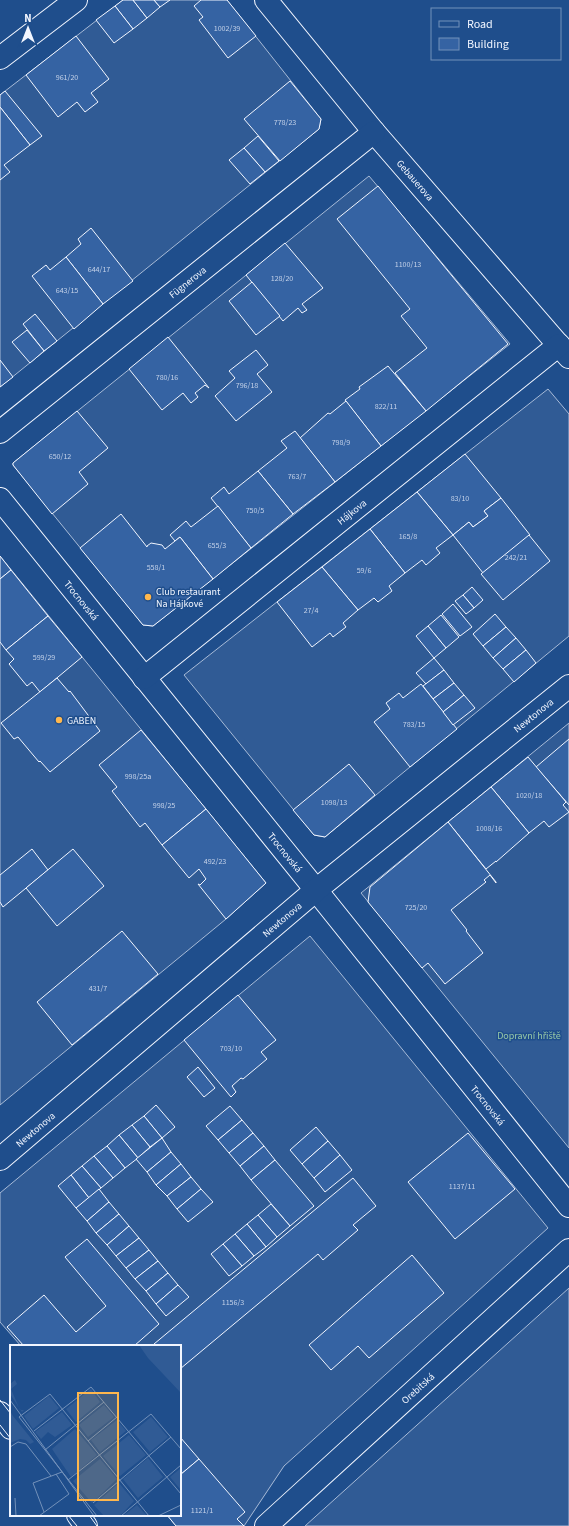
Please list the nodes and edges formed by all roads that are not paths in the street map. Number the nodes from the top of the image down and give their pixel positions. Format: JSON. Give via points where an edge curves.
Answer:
{"nodes":[{"id":1,"x":76,"y":0,"type":"edge"},
{"id":2,"x":266,"y":0,"type":"edge"},
{"id":3,"x":0,"y":58,"type":"edge"},
{"id":4,"x":374,"y":132,"type":"junction"},
{"id":5,"x":564,"y":351,"type":"edge"},
{"id":6,"x":0,"y":432,"type":"edge"},
{"id":7,"x":0,"y":499,"type":"edge"},
{"id":8,"x":144,"y":678,"type":"junction"},
{"id":9,"x":569,"y":686,"type":"edge"},
{"id":10,"x":316,"y":890,"type":"junction"},
{"id":11,"x":0,"y":1159,"type":"edge"},
{"id":12,"x":569,"y":1206,"type":"edge"},
{"id":13,"x":569,"y":1250,"type":"edge"},
{"id":14,"x":0,"y":1413,"type":"edge"},
{"id":15,"x":10,"y":1427,"type":"edge"},
{"id":16,"x":79,"y":1516,"type":"edge"},
{"id":17,"x":86,"y":1526,"type":"edge"},
{"id":18,"x":266,"y":1526,"type":"edge"}],
"edges":[{"from":1,"to":3,"type":"street"},
{"from":2,"to":4,"type":"street","name":"Gebauerova"},
{"from":4,"to":5,"type":"street","name":"Gebauerova"},
{"from":4,"to":6,"type":"street","name":"Fügnerova"},
{"from":5,"to":8,"type":"street","name":"Hájkova"},
{"from":7,"to":8,"type":"street","name":"Trocnovská"},
{"from":8,"to":10,"type":"street","name":"Trocnovská"},
{"from":9,"to":10,"type":"street","name":"Newtonova"},
{"from":10,"to":11,"type":"street","name":"Newtonova"},
{"from":10,"to":12,"type":"street","name":"Trocnovská"},
{"from":13,"to":18,"type":"street","name":"Orebitská"},
{"from":14,"to":15,"type":"street"},
{"from":16,"to":17,"type":"street"}]}
